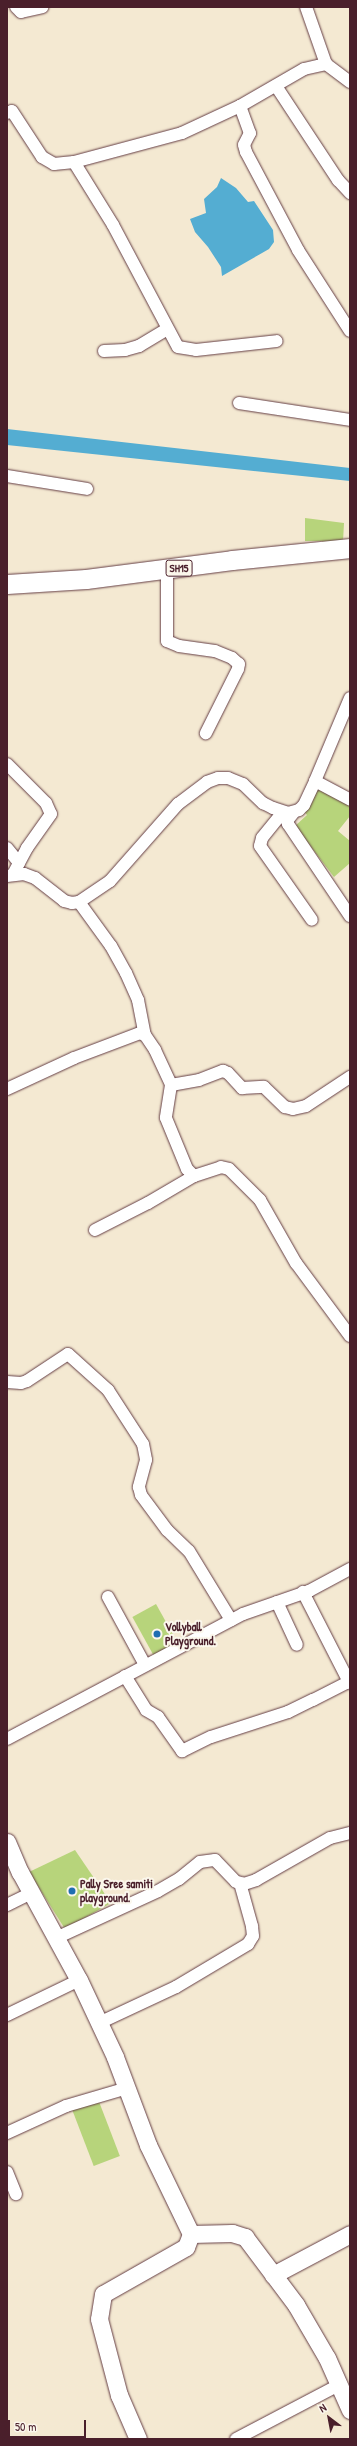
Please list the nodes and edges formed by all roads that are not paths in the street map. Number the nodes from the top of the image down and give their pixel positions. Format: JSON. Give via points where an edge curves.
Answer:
{"nodes":[{"id":1,"x":16,"y":7,"type":"edge"},
{"id":2,"x":42,"y":7,"type":"edge"},
{"id":3,"x":306,"y":7,"type":"edge"},
{"id":4,"x":326,"y":64,"type":"junction"},
{"id":5,"x":350,"y":82,"type":"edge"},
{"id":6,"x":276,"y":86,"type":"junction"},
{"id":7,"x":240,"y":106,"type":"junction"},
{"id":8,"x":8,"y":109,"type":"edge"},
{"id":9,"x":74,"y":162,"type":"junction"},
{"id":10,"x":350,"y":193,"type":"edge"},
{"id":11,"x":167,"y":329,"type":"junction"},
{"id":12,"x":350,"y":331,"type":"edge"},
{"id":13,"x":277,"y":341,"type":"dead end"},
{"id":14,"x":104,"y":351,"type":"dead end"},
{"id":15,"x":239,"y":404,"type":"dead end"},
{"id":16,"x":350,"y":420,"type":"edge"},
{"id":17,"x":7,"y":476,"type":"edge"},
{"id":18,"x":87,"y":489,"type":"dead end"},
{"id":19,"x":350,"y":548,"type":"edge"},
{"id":20,"x":167,"y":570,"type":"junction"},
{"id":21,"x":7,"y":584,"type":"edge"},
{"id":22,"x":350,"y":698,"type":"edge"},
{"id":23,"x":206,"y":733,"type":"dead end"},
{"id":24,"x":7,"y":764,"type":"edge"},
{"id":25,"x":315,"y":781,"type":"junction"},
{"id":26,"x":350,"y":800,"type":"edge"},
{"id":27,"x":288,"y":812,"type":"junction"},
{"id":28,"x":7,"y":848,"type":"edge"},
{"id":29,"x":19,"y":863,"type":"junction"},
{"id":30,"x":10,"y":875,"type":"edge"},
{"id":31,"x":79,"y":902,"type":"junction"},
{"id":32,"x":350,"y":916,"type":"edge"},
{"id":33,"x":312,"y":920,"type":"dead end"},
{"id":34,"x":144,"y":1035,"type":"junction"},
{"id":35,"x":350,"y":1077,"type":"edge"},
{"id":36,"x":171,"y":1085,"type":"junction"},
{"id":37,"x":7,"y":1089,"type":"edge"},
{"id":38,"x":194,"y":1176,"type":"junction"},
{"id":39,"x":95,"y":1230,"type":"dead end"},
{"id":40,"x":350,"y":1336,"type":"edge"},
{"id":41,"x":7,"y":1382,"type":"edge"},
{"id":42,"x":350,"y":1569,"type":"edge"},
{"id":43,"x":303,"y":1592,"type":"junction"},
{"id":44,"x":108,"y":1598,"type":"dead end"},
{"id":45,"x":277,"y":1602,"type":"junction"},
{"id":46,"x":230,"y":1620,"type":"junction"},
{"id":47,"x":297,"y":1645,"type":"dead end"},
{"id":48,"x":145,"y":1665,"type":"junction"},
{"id":49,"x":125,"y":1676,"type":"junction"},
{"id":50,"x":7,"y":1739,"type":"edge"},
{"id":51,"x":350,"y":1833,"type":"edge"},
{"id":52,"x":7,"y":1842,"type":"edge"},
{"id":53,"x":240,"y":1882,"type":"junction"},
{"id":54,"x":32,"y":1893,"type":"junction"},
{"id":55,"x":7,"y":1905,"type":"edge"},
{"id":56,"x":56,"y":1938,"type":"junction"},
{"id":57,"x":79,"y":1980,"type":"junction"},
{"id":58,"x":7,"y":2015,"type":"edge"},
{"id":59,"x":99,"y":2023,"type":"junction"},
{"id":60,"x":126,"y":2088,"type":"junction"},
{"id":61,"x":7,"y":2133,"type":"edge"},
{"id":62,"x":7,"y":2172,"type":"edge"},
{"id":63,"x":16,"y":2194,"type":"dead end"},
{"id":64,"x":191,"y":2234,"type":"junction"},
{"id":65,"x":350,"y":2234,"type":"edge"},
{"id":66,"x":273,"y":2275,"type":"junction"},
{"id":67,"x":346,"y":2396,"type":"edge"},
{"id":68,"x":138,"y":2439,"type":"edge"},
{"id":69,"x":236,"y":2439,"type":"edge"}],
"edges":[{"from":1,"to":2,"type":"street","via":[[21,12]]},
{"from":3,"to":4,"type":"street"},
{"from":4,"to":5,"type":"street"},
{"from":4,"to":6,"type":"street","via":[[304,70]]},
{"from":6,"to":7,"type":"street"},
{"from":6,"to":10,"type":"street","via":[[338,180]]},
{"from":7,"to":9,"type":"street","via":[[182,133]]},
{"from":7,"to":12,"type":"street","via":[[250,133],[244,145],[246,152],[298,250]]},
{"from":8,"to":9,"type":"street","via":[[46,161],[54,164]]},
{"from":9,"to":11,"type":"street","via":[[113,225]]},
{"from":11,"to":13,"type":"street","via":[[178,346],[188,350]]},
{"from":11,"to":14,"type":"street","via":[[139,346]]},
{"from":15,"to":16,"type":"street"},
{"from":17,"to":18,"type":"street"},
{"from":19,"to":20,"type":"main road","number":"SH15","via":[[232,560]]},
{"from":20,"to":21,"type":"main road","number":"SH15"},
{"from":20,"to":23,"type":"street","via":[[167,641],[178,646],[215,651],[239,664]]},
{"from":22,"to":25,"type":"street"},
{"from":24,"to":29,"type":"street","via":[[46,802],[51,814]]},
{"from":25,"to":26,"type":"street"},
{"from":25,"to":27,"type":"street","via":[[304,805]]},
{"from":27,"to":31,"type":"street","via":[[263,803],[243,784],[228,778],[207,782],[178,804],[110,881]]},
{"from":27,"to":32,"type":"street","via":[[287,821],[290,828]]},
{"from":27,"to":33,"type":"street","via":[[262,838],[260,846]]},
{"from":28,"to":29,"type":"street"},
{"from":29,"to":30,"type":"street"},
{"from":30,"to":31,"type":"street","via":[[24,874],[35,878],[64,901],[72,904]]},
{"from":31,"to":34,"type":"street","via":[[111,946],[126,973],[138,1000]]},
{"from":34,"to":36,"type":"street","via":[[155,1050]]},
{"from":34,"to":37,"type":"street","via":[[140,1033],[74,1058]]},
{"from":35,"to":36,"type":"street","via":[[306,1106],[293,1109],[285,1107],[264,1086],[242,1088],[223,1071],[199,1080]]},
{"from":36,"to":38,"type":"street","via":[[166,1118],[187,1169]]},
{"from":38,"to":39,"type":"street"},
{"from":38,"to":40,"type":"street","via":[[224,1168],[236,1175],[268,1212],[296,1263]]},
{"from":41,"to":46,"type":"street","via":[[27,1381],[68,1354],[108,1390],[143,1444],[146,1460],[139,1487],[141,1495],[167,1530],[189,1551]]},
{"from":42,"to":43,"type":"street"},
{"from":43,"to":45,"type":"street"},
{"from":43,"to":49,"type":"street","via":[[348,1680],[288,1712],[211,1737],[182,1751],[158,1717],[146,1710]]},
{"from":44,"to":48,"type":"street"},
{"from":45,"to":46,"type":"street"},
{"from":45,"to":47,"type":"street"},
{"from":46,"to":48,"type":"street"},
{"from":48,"to":49,"type":"street"},
{"from":49,"to":50,"type":"street"},
{"from":51,"to":53,"type":"street","via":[[330,1838],[256,1880],[244,1884]]},
{"from":52,"to":54,"type":"street"},
{"from":53,"to":56,"type":"street","via":[[236,1882],[215,1860],[206,1860],[158,1891]]},
{"from":53,"to":59,"type":"street","via":[[252,1926],[253,1936],[248,1944],[176,1987]]},
{"from":54,"to":55,"type":"street"},
{"from":54,"to":56,"type":"street"},
{"from":56,"to":57,"type":"street"},
{"from":57,"to":58,"type":"street"},
{"from":57,"to":59,"type":"street"},
{"from":59,"to":60,"type":"street"},
{"from":60,"to":61,"type":"street","via":[[66,2106]]},
{"from":60,"to":64,"type":"street","via":[[148,2145]]},
{"from":62,"to":63,"type":"street"},
{"from":64,"to":66,"type":"street","via":[[232,2233],[245,2237]]},
{"from":64,"to":68,"type":"street","via":[[186,2247],[104,2294],[99,2319],[119,2395]]},
{"from":65,"to":66,"type":"street"},
{"from":66,"to":67,"type":"street","via":[[300,2311]]},
{"from":67,"to":69,"type":"street"}]}
